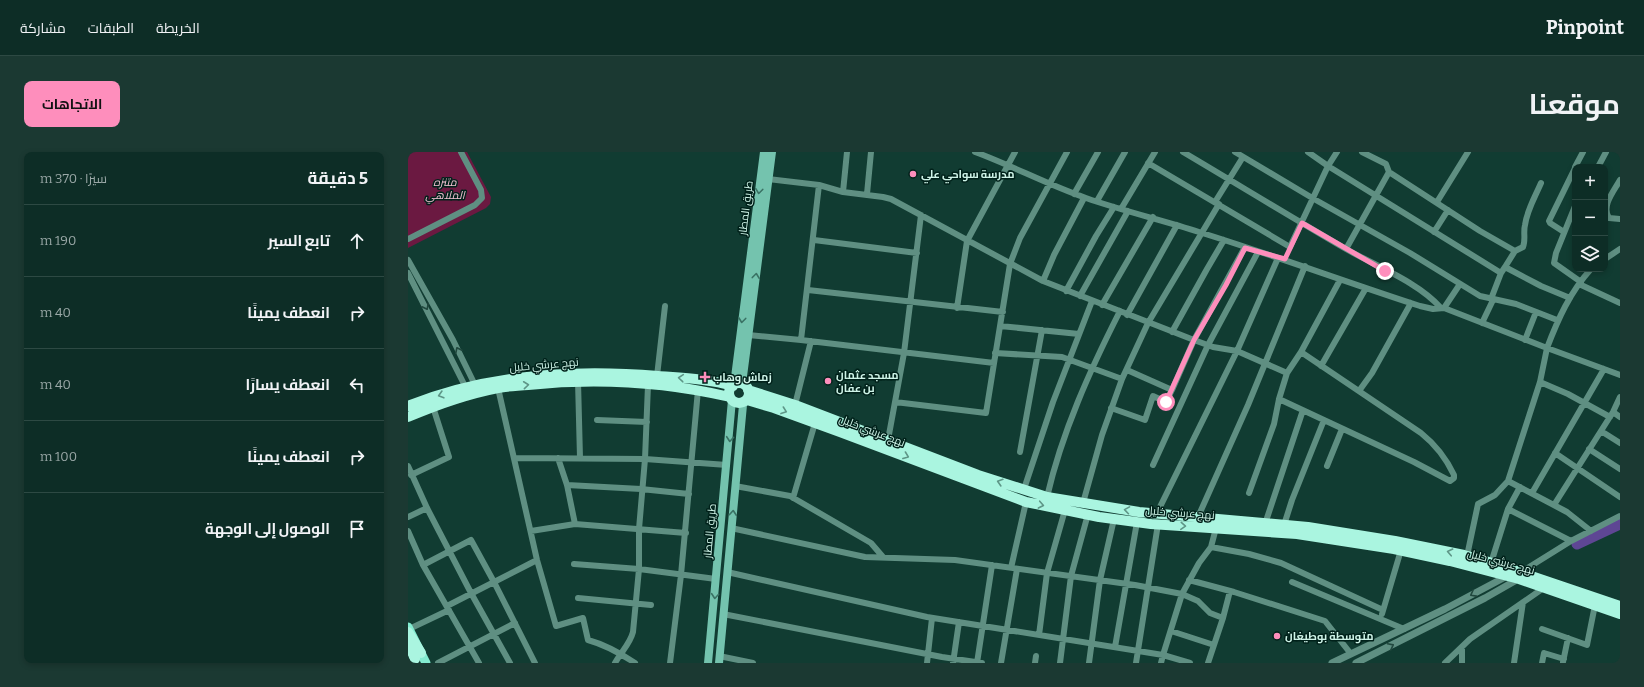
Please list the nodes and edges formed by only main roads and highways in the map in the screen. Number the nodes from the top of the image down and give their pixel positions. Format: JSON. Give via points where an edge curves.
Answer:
{"nodes":[{"id":1,"x":764,"y":152,"type":"edge"},
{"id":2,"x":772,"y":152,"type":"edge"},
{"id":3,"x":744,"y":335,"type":"junction"},
{"id":4,"x":472,"y":389,"type":"junction"},
{"id":5,"x":741,"y":391,"type":"junction"},
{"id":6,"x":731,"y":399,"type":"junction"},
{"id":7,"x":408,"y":406,"type":"edge"},
{"id":8,"x":408,"y":417,"type":"edge"},
{"id":9,"x":1522,"y":573,"type":"junction"},
{"id":10,"x":1620,"y":606,"type":"edge"},
{"id":11,"x":1620,"y":614,"type":"edge"},
{"id":12,"x":408,"y":629,"type":"edge"},
{"id":13,"x":408,"y":644,"type":"edge"},
{"id":14,"x":408,"y":649,"type":"edge"},
{"id":15,"x":415,"y":659,"type":"edge"},
{"id":16,"x":719,"y":659,"type":"edge"},
{"id":17,"x":426,"y":663,"type":"edge"},
{"id":18,"x":708,"y":663,"type":"edge"}],
"edges":[{"from":1,"to":3,"type":"main road","name":"طريق المطار","one_way":true},
{"from":3,"to":2,"type":"main road","name":"طريق المطار","one_way":true},
{"from":3,"to":5,"type":"main road","name":"طريق المطار"},
{"from":5,"to":4,"type":"highway","name":"نهج عرشي خليل","one_way":true,"via":[[711,381],[622,374],[545,375]]},
{"from":4,"to":6,"type":"highway","name":"نهج عرشي خليل","one_way":true,"via":[[578,381],[698,390]]},
{"from":4,"to":7,"type":"highway","name":"نهج عرشي خليل","one_way":true},
{"from":4,"to":8,"type":"highway","name":"نهج عرشي خليل"},
{"from":5,"to":6,"type":"highway","via":[[730,391]]},
{"from":5,"to":6,"type":"highway","name":"نهج عرشي خليل","via":[[738,403]]},
{"from":9,"to":5,"type":"highway","name":"نهج عرشي خليل","one_way":true,"via":[[1467,556],[1353,534],[1139,512],[1047,496],[978,475],[795,405]]},
{"from":5,"to":9,"type":"highway","name":"نهج عرشي خليل","one_way":true,"via":[[815,422],[1026,502],[1137,522],[1297,534],[1355,542],[1401,550],[1507,576]]},
{"from":16,"to":5,"type":"main road","name":"طريق المطار","one_way":true,"via":[[743,405]]},
{"from":6,"to":18,"type":"main road","name":"طريق المطار","one_way":true},
{"from":9,"to":10,"type":"highway","name":"نهج عرشي خليل"},
{"from":9,"to":11,"type":"highway","name":"نهج عرشي خليل","via":[[1545,587]]},
{"from":12,"to":15,"type":"highway"},
{"from":13,"to":15,"type":"highway"},
{"from":14,"to":15,"type":"main road"},
{"from":15,"to":17,"type":"main road"}]}
